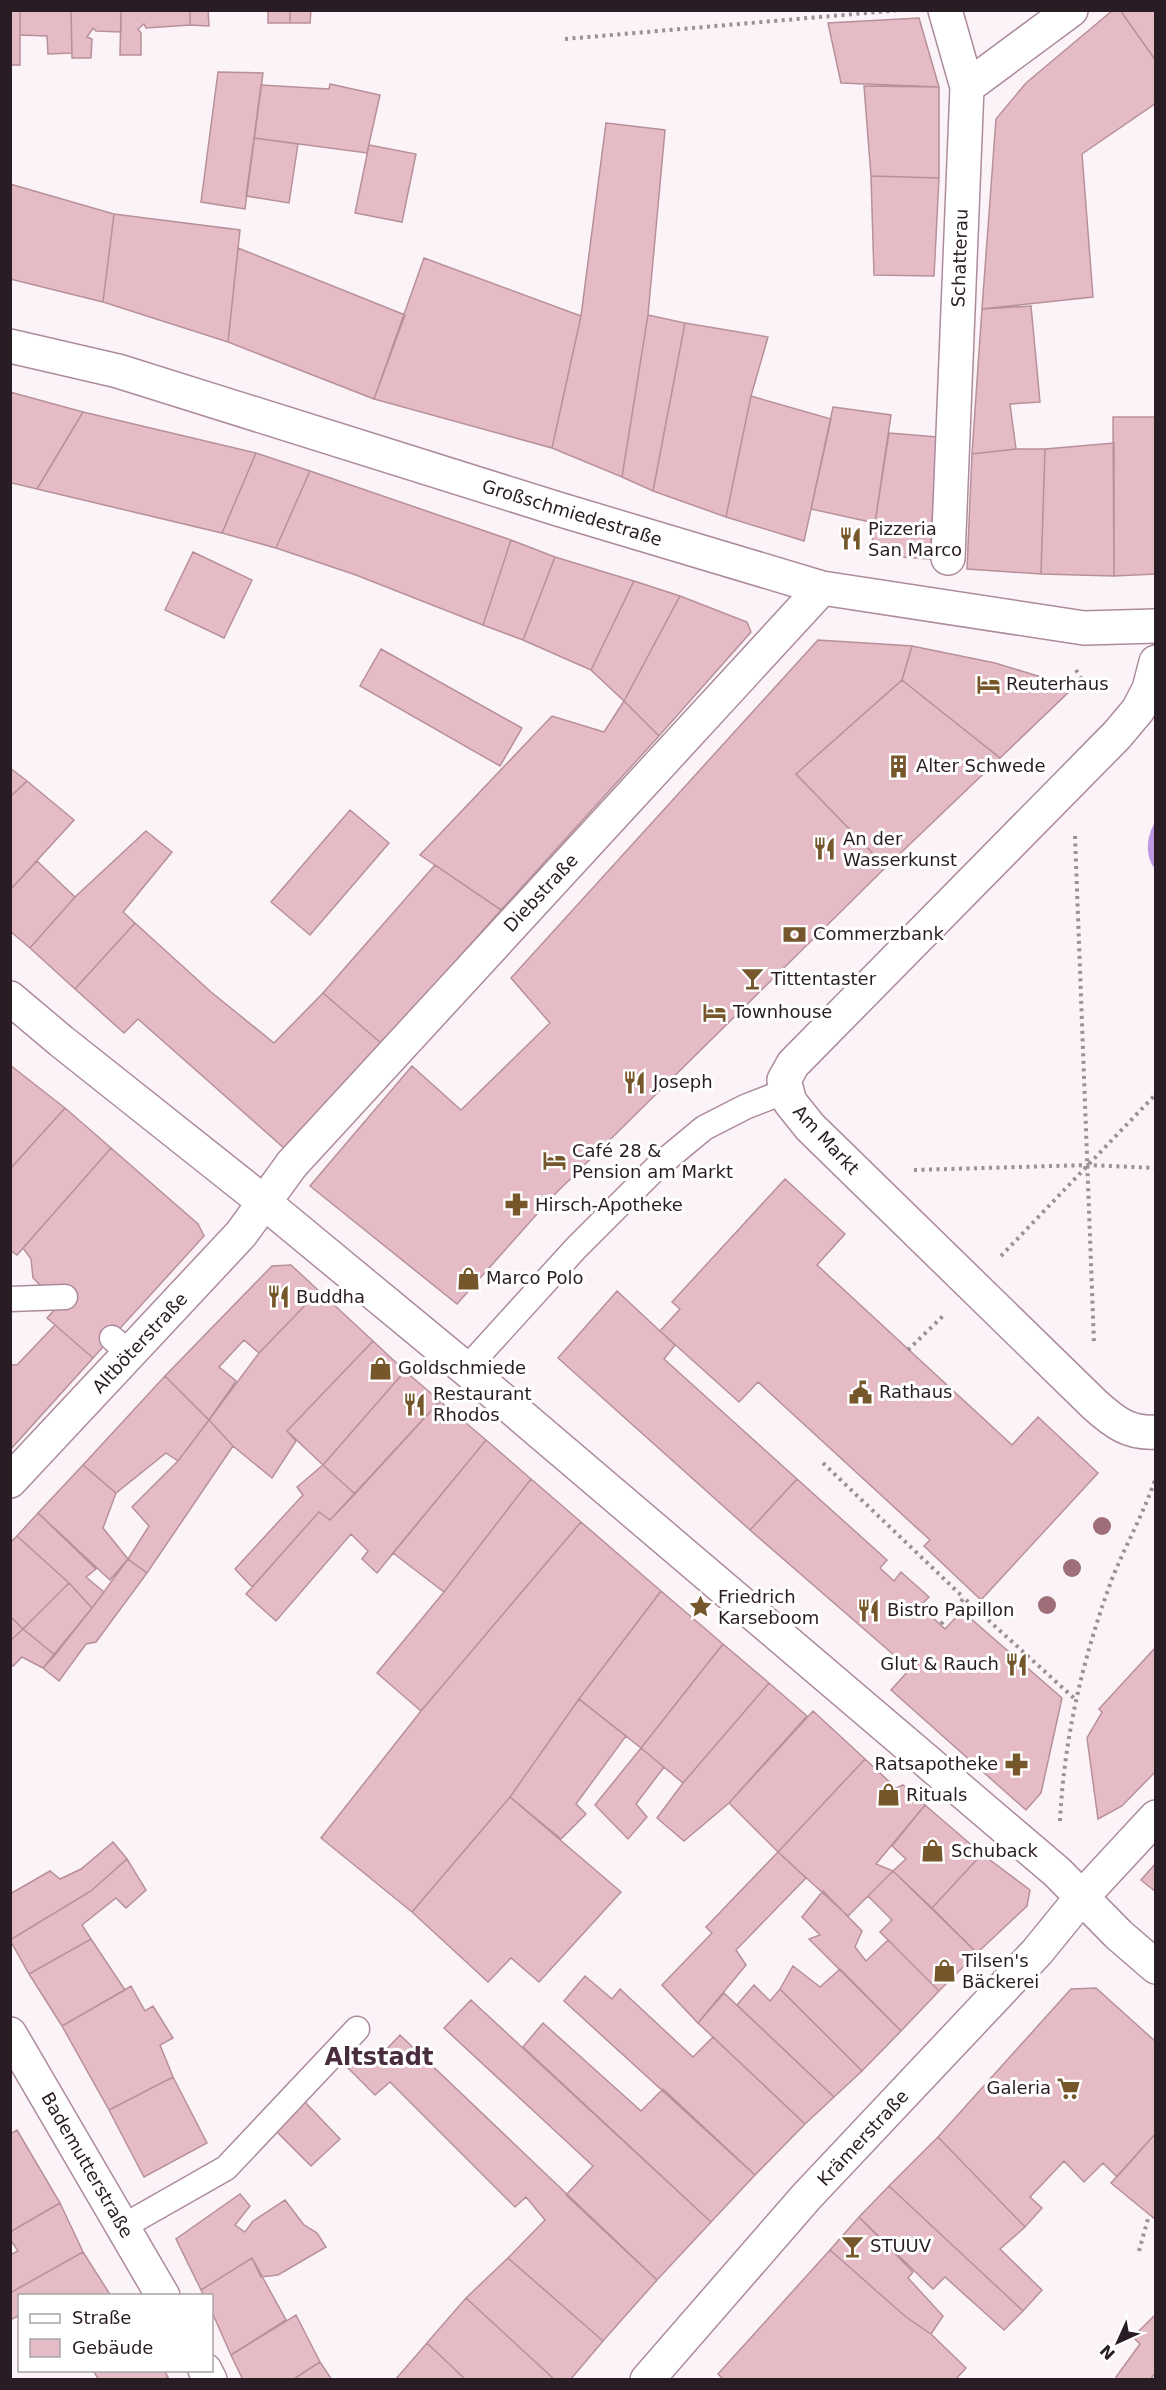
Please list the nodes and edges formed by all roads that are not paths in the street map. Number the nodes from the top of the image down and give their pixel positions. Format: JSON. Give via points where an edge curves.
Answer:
{"nodes":[{"id":1,"x":945,"y":10,"type":"edge"},
{"id":2,"x":1071,"y":10,"type":"edge"},
{"id":3,"x":967,"y":87,"type":"junction"},
{"id":4,"x":10,"y":346,"type":"edge"},
{"id":5,"x":948,"y":558,"type":"dead end"},
{"id":6,"x":822,"y":588,"type":"junction"},
{"id":7,"x":1150,"y":626,"type":"edge"},
{"id":8,"x":1084,"y":628,"type":"junction"},
{"id":9,"x":1155,"y":666,"type":"edge"},
{"id":10,"x":1155,"y":718,"type":"edge"},
{"id":11,"x":1117,"y":735,"type":"junction"},
{"id":12,"x":10,"y":998,"type":"edge"},
{"id":13,"x":786,"y":1091,"type":"junction"},
{"id":14,"x":265,"y":1203,"type":"junction"},
{"id":15,"x":65,"y":1297,"type":"dead end"},
{"id":16,"x":10,"y":1299,"type":"edge"},
{"id":17,"x":466,"y":1369,"type":"junction"},
{"id":18,"x":1155,"y":1432,"type":"edge"},
{"id":19,"x":10,"y":1481,"type":"edge"},
{"id":20,"x":1155,"y":1817,"type":"edge"},
{"id":21,"x":1081,"y":1898,"type":"junction"},
{"id":22,"x":1155,"y":1967,"type":"edge"},
{"id":23,"x":357,"y":2029,"type":"dead end"},
{"id":24,"x":10,"y":2034,"type":"edge"},
{"id":25,"x":124,"y":2226,"type":"junction"},
{"id":26,"x":162,"y":2294,"type":"edge"},
{"id":27,"x":647,"y":2379,"type":"edge"}],
"edges":[{"from":1,"to":3,"type":"street","name":"Schatterau"},
{"from":2,"to":3,"type":"street"},
{"from":3,"to":5,"type":"street","name":"Schatterau"},
{"from":4,"to":6,"type":"street","name":"Großschmiedestraße","via":[[118,371]]},
{"from":6,"to":8,"type":"street","name":"Großschmiedestraße"},
{"from":6,"to":14,"type":"street","name":"Diebstraße","via":[[292,1164]]},
{"from":7,"to":8,"type":"street","name":"Großschmiedestraße"},
{"from":8,"to":9,"type":"street"},
{"from":9,"to":11,"type":"street","via":[[1138,710]]},
{"from":10,"to":11,"type":"street","via":[[1136,723]]},
{"from":11,"to":13,"type":"street","name":"Am Markt","via":[[793,1064],[784,1080]]},
{"from":12,"to":14,"type":"street"},
{"from":13,"to":17,"type":"lane","via":[[704,1128],[657,1167],[576,1248]]},
{"from":13,"to":18,"type":"street","name":"Am Markt","via":[[810,1127],[1095,1405],[1123,1427]]},
{"from":14,"to":17,"type":"street"},
{"from":14,"to":19,"type":"street","name":"Altböterstraße","via":[[241,1234],[121,1346]]},
{"from":15,"to":16,"type":"lane"},
{"from":17,"to":21,"type":"street","via":[[1057,1872]]},
{"from":20,"to":21,"type":"street","name":"Krämerstraße"},
{"from":21,"to":22,"type":"street"},
{"from":21,"to":27,"type":"street","name":"Krämerstraße","via":[[1037,1952],[807,2196]]},
{"from":23,"to":25,"type":"lane","via":[[226,2168]]},
{"from":24,"to":25,"type":"street","name":"Bademutterstraße"},
{"from":25,"to":26,"type":"street","name":"Bademutterstraße"}]}
